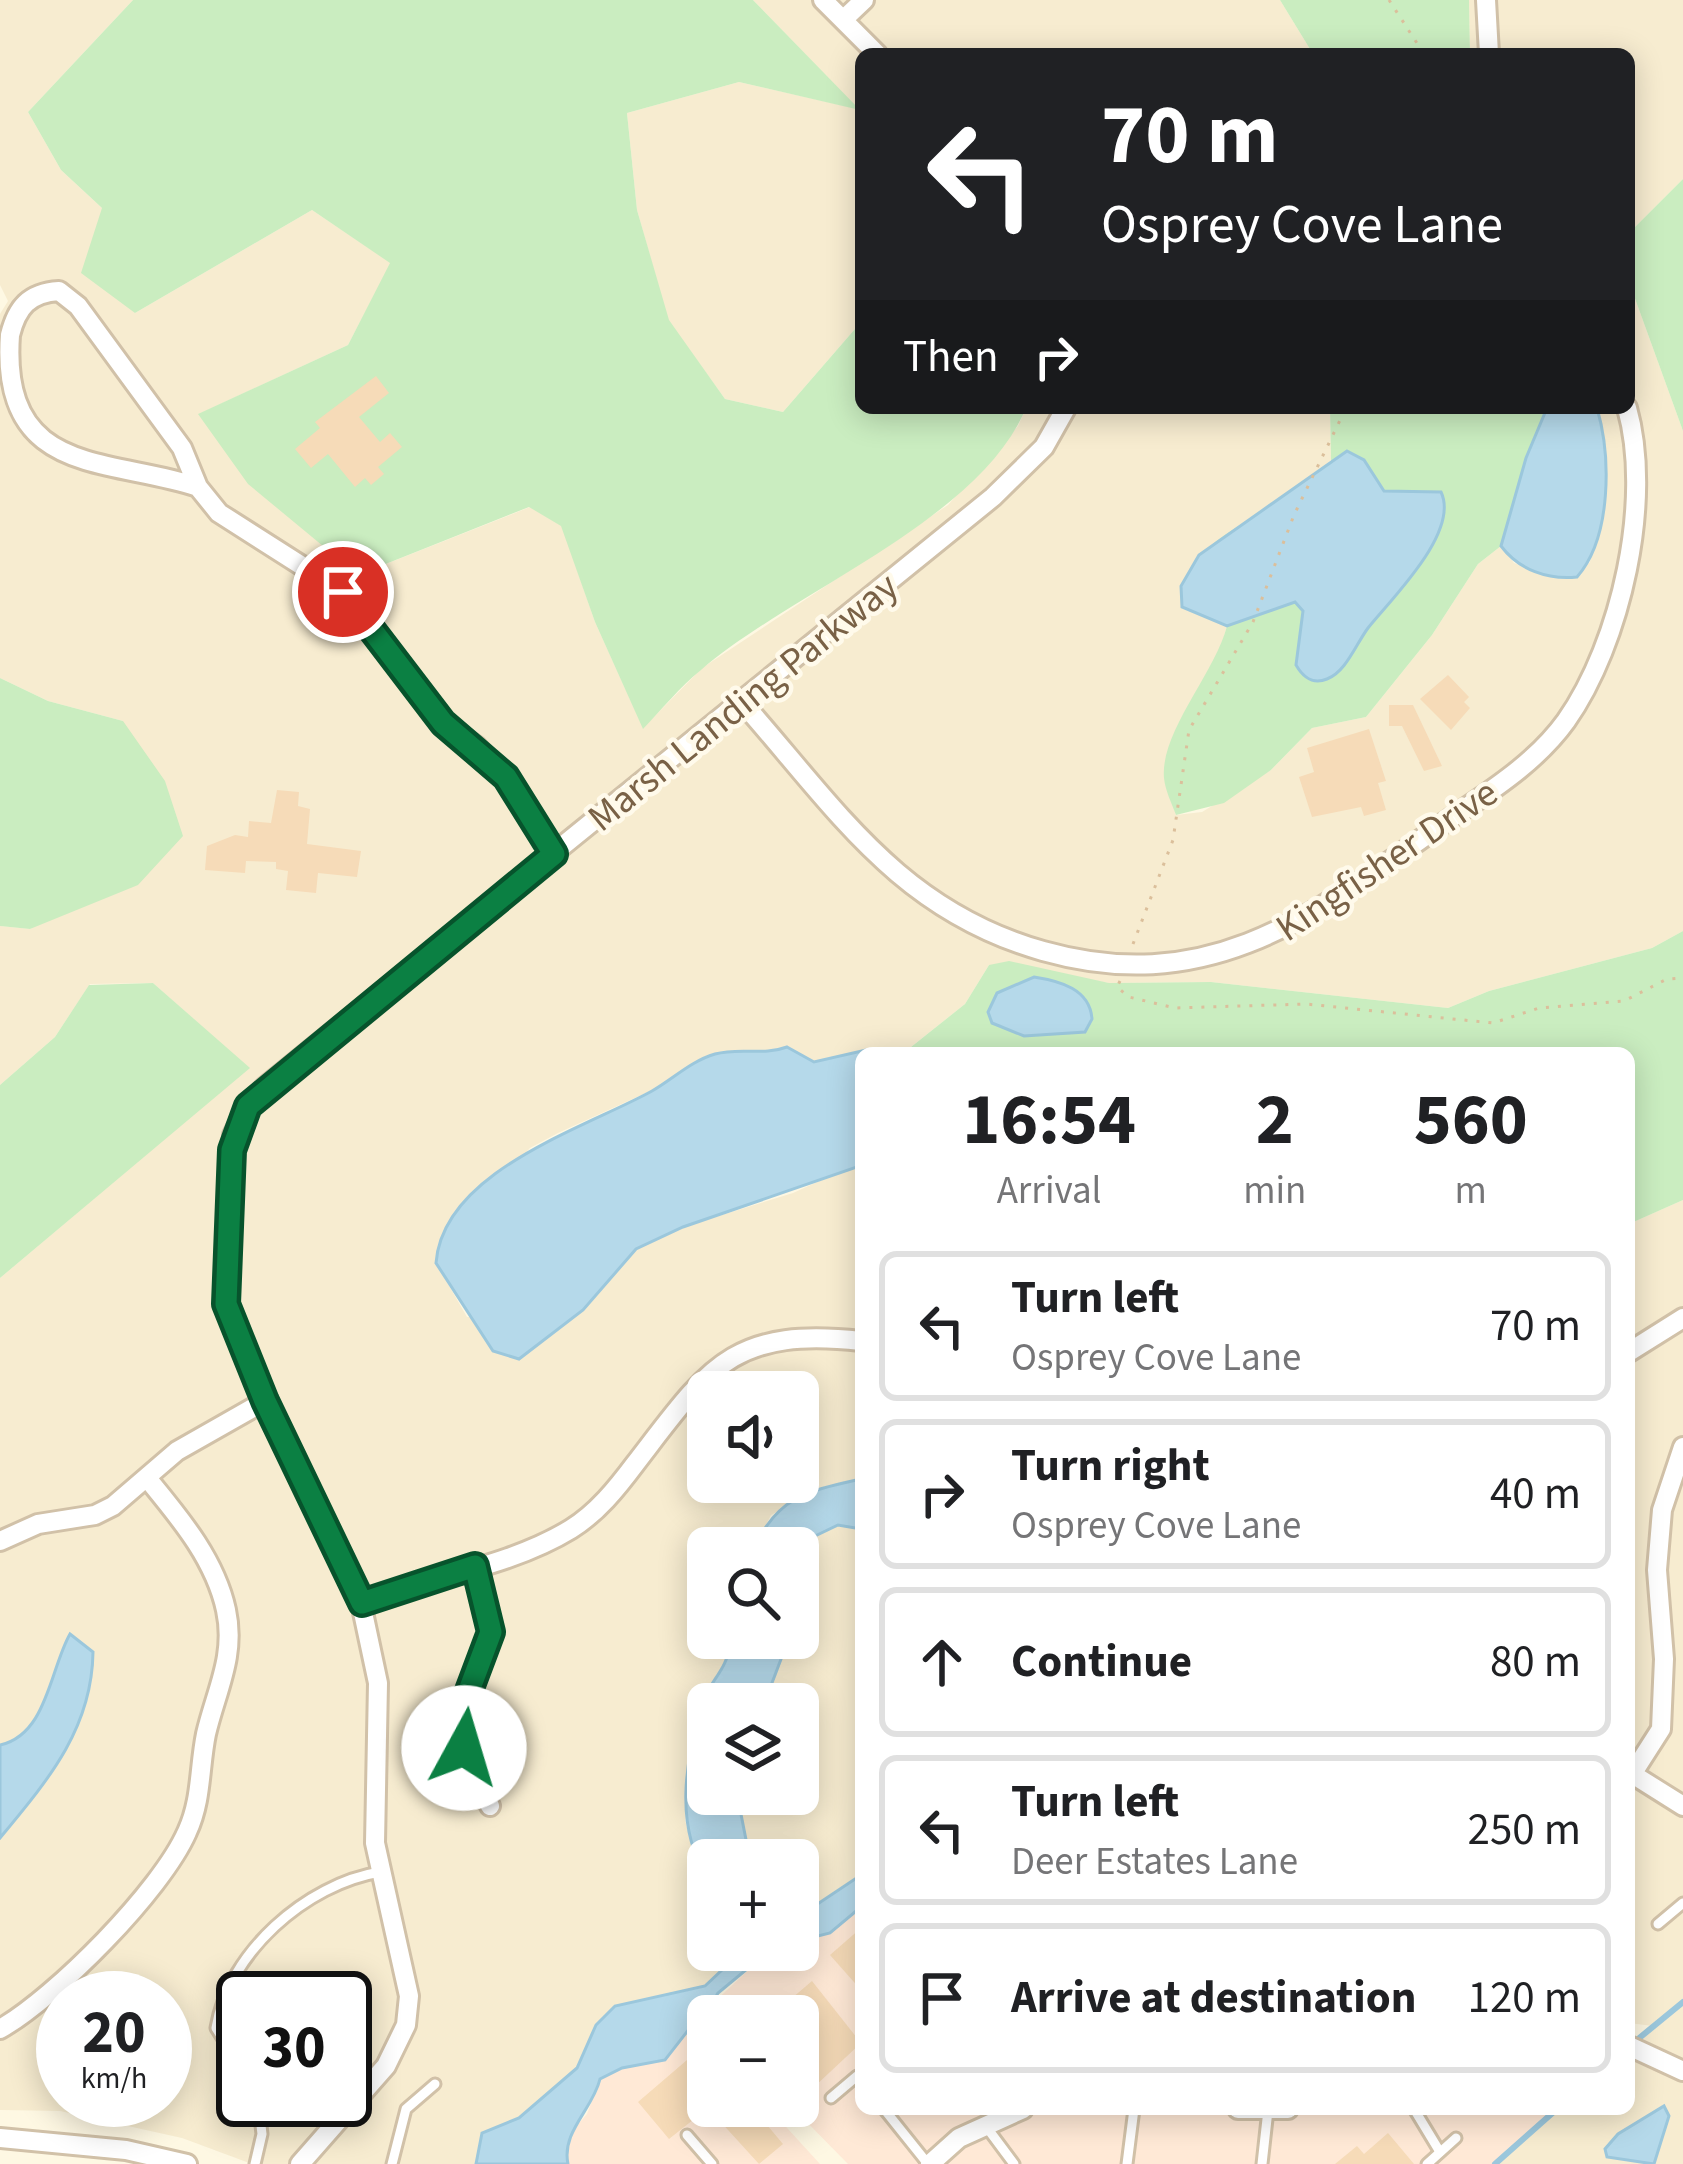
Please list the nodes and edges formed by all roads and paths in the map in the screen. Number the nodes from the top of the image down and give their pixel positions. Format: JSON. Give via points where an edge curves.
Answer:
{"nodes":[{"id":1,"x":823,"y":0,"type":"edge"},
{"id":2,"x":864,"y":0,"type":"edge"},
{"id":3,"x":1389,"y":0,"type":"edge"},
{"id":4,"x":1486,"y":0,"type":"edge"},
{"id":5,"x":844,"y":19,"type":"junction"},
{"id":6,"x":871,"y":48,"type":"edge"},
{"id":7,"x":1420,"y":48,"type":"edge"},
{"id":8,"x":1489,"y":48,"type":"edge"},
{"id":9,"x":1063,"y":414,"type":"edge"},
{"id":10,"x":1344,"y":414,"type":"edge"},
{"id":11,"x":1629,"y":414,"type":"edge"},
{"id":12,"x":198,"y":487,"type":"junction"},
{"id":13,"x":741,"y":701,"type":"junction"},
{"id":14,"x":554,"y":854,"type":"junction"},
{"id":15,"x":1126,"y":964,"type":"junction"},
{"id":16,"x":1683,"y":977,"type":"edge"},
{"id":17,"x":1683,"y":1318,"type":"edge"},
{"id":18,"x":855,"y":1341,"type":"edge"},
{"id":19,"x":1635,"y":1348,"type":"edge"},
{"id":20,"x":265,"y":1401,"type":"junction"},
{"id":21,"x":1683,"y":1447,"type":"edge"},
{"id":22,"x":147,"y":1478,"type":"junction"},
{"id":23,"x":0,"y":1541,"type":"edge"},
{"id":24,"x":475,"y":1566,"type":"junction"},
{"id":25,"x":362,"y":1603,"type":"junction"},
{"id":26,"x":1635,"y":1767,"type":"edge"},
{"id":27,"x":1635,"y":1778,"type":"edge"},
{"id":28,"x":490,"y":1806,"type":"dead end"},
{"id":29,"x":1683,"y":1806,"type":"edge"},
{"id":30,"x":380,"y":1872,"type":"junction"},
{"id":31,"x":1683,"y":1903,"type":"edge"},
{"id":32,"x":1658,"y":1924,"type":"dead end"},
{"id":33,"x":240,"y":1971,"type":"edge"},
{"id":34,"x":0,"y":2029,"type":"edge"},
{"id":35,"x":1638,"y":2049,"type":"edge"},
{"id":36,"x":1683,"y":2071,"type":"edge"},
{"id":37,"x":855,"y":2078,"type":"edge"},
{"id":38,"x":435,"y":2084,"type":"dead end"},
{"id":39,"x":831,"y":2098,"type":"dead end"},
{"id":40,"x":889,"y":2115,"type":"edge"},
{"id":41,"x":1007,"y":2115,"type":"edge"},
{"id":42,"x":1133,"y":2115,"type":"edge"},
{"id":43,"x":1267,"y":2115,"type":"edge"},
{"id":44,"x":1418,"y":2115,"type":"edge"},
{"id":45,"x":984,"y":2124,"type":"junction"},
{"id":46,"x":261,"y":2127,"type":"edge"},
{"id":47,"x":687,"y":2135,"type":"dead end"},
{"id":48,"x":0,"y":2138,"type":"edge"},
{"id":49,"x":1456,"y":2138,"type":"dead end"},
{"id":50,"x":1440,"y":2152,"type":"junction"},
{"id":51,"x":187,"y":2164,"type":"edge"},
{"id":52,"x":256,"y":2164,"type":"edge"},
{"id":53,"x":300,"y":2164,"type":"edge"},
{"id":54,"x":392,"y":2164,"type":"edge"},
{"id":55,"x":712,"y":2164,"type":"edge"},
{"id":56,"x":929,"y":2164,"type":"edge"},
{"id":57,"x":1014,"y":2164,"type":"edge"},
{"id":58,"x":1127,"y":2164,"type":"edge"},
{"id":59,"x":1262,"y":2164,"type":"edge"},
{"id":60,"x":1426,"y":2164,"type":"edge"}],
"edges":[{"from":1,"to":5,"type":"street"},
{"from":2,"to":5,"type":"street"},
{"from":3,"to":7,"type":"path"},
{"from":4,"to":8,"type":"street"},
{"from":5,"to":6,"type":"street"},
{"from":9,"to":13,"type":"street","name":"Marsh Landing Parkway","via":[[1007,485]]},
{"from":10,"to":15,"type":"path","via":[[1253,622],[1189,730],[1173,840]]},
{"from":11,"to":15,"type":"street","name":"Kingfisher Drive","via":[[1637,459],[1634,532],[1600,656],[1546,745],[1280,933],[1202,958]]},
{"from":12,"to":12,"type":"street","via":[[33,446],[10,418],[4,379],[20,307],[39,292],[59,291],[78,306],[182,448]]},
{"from":12,"to":14,"type":"street","via":[[219,513],[343,592],[443,723],[506,777]]},
{"from":13,"to":14,"type":"street","name":"Marsh Landing Parkway"},
{"from":13,"to":15,"type":"street","name":"Kingfisher Drive","via":[[860,842],[913,886],[1006,938]]},
{"from":14,"to":20,"type":"street","name":"Marsh Landing Parkway","via":[[265,1088],[238,1121],[224,1283]]},
{"from":15,"to":16,"type":"path","via":[[1118,987],[1174,1008],[1306,1004],[1492,1023],[1539,1008],[1624,1001]]},
{"from":17,"to":19,"type":"street"},
{"from":18,"to":24,"type":"street","via":[[785,1337],[731,1357],[698,1383],[588,1517],[535,1548]]},
{"from":20,"to":22,"type":"street","via":[[208,1430]]},
{"from":20,"to":25,"type":"street","name":"Marsh Landing Parkway"},
{"from":21,"to":26,"type":"street","via":[[1662,1510],[1660,1729]]},
{"from":22,"to":23,"type":"street","via":[[95,1515],[38,1524]]},
{"from":22,"to":34,"type":"street","via":[[204,1555],[226,1609],[229,1653],[196,1811],[148,1892],[40,2004]]},
{"from":24,"to":25,"type":"street"},
{"from":24,"to":28,"type":"street","via":[[491,1632],[464,1704],[462,1743]]},
{"from":25,"to":30,"type":"street","via":[[378,1683]]},
{"from":27,"to":29,"type":"street"},
{"from":30,"to":33,"type":"lane","via":[[327,1886],[304,1902]]},
{"from":30,"to":53,"type":"street","via":[[409,1996],[406,2025],[386,2066]]},
{"from":31,"to":32,"type":"lane"},
{"from":35,"to":36,"type":"street"},
{"from":37,"to":39,"type":"lane"},
{"from":38,"to":54,"type":"lane","via":[[406,2109]]},
{"from":40,"to":56,"type":"lane"},
{"from":41,"to":45,"type":"street"},
{"from":42,"to":58,"type":"lane"},
{"from":43,"to":59,"type":"lane"},
{"from":44,"to":50,"type":"lane"},
{"from":45,"to":56,"type":"street"},
{"from":45,"to":57,"type":"lane"},
{"from":46,"to":52,"type":"lane"},
{"from":47,"to":55,"type":"lane"},
{"from":48,"to":51,"type":"street"},
{"from":49,"to":50,"type":"lane"},
{"from":50,"to":60,"type":"lane"}]}
